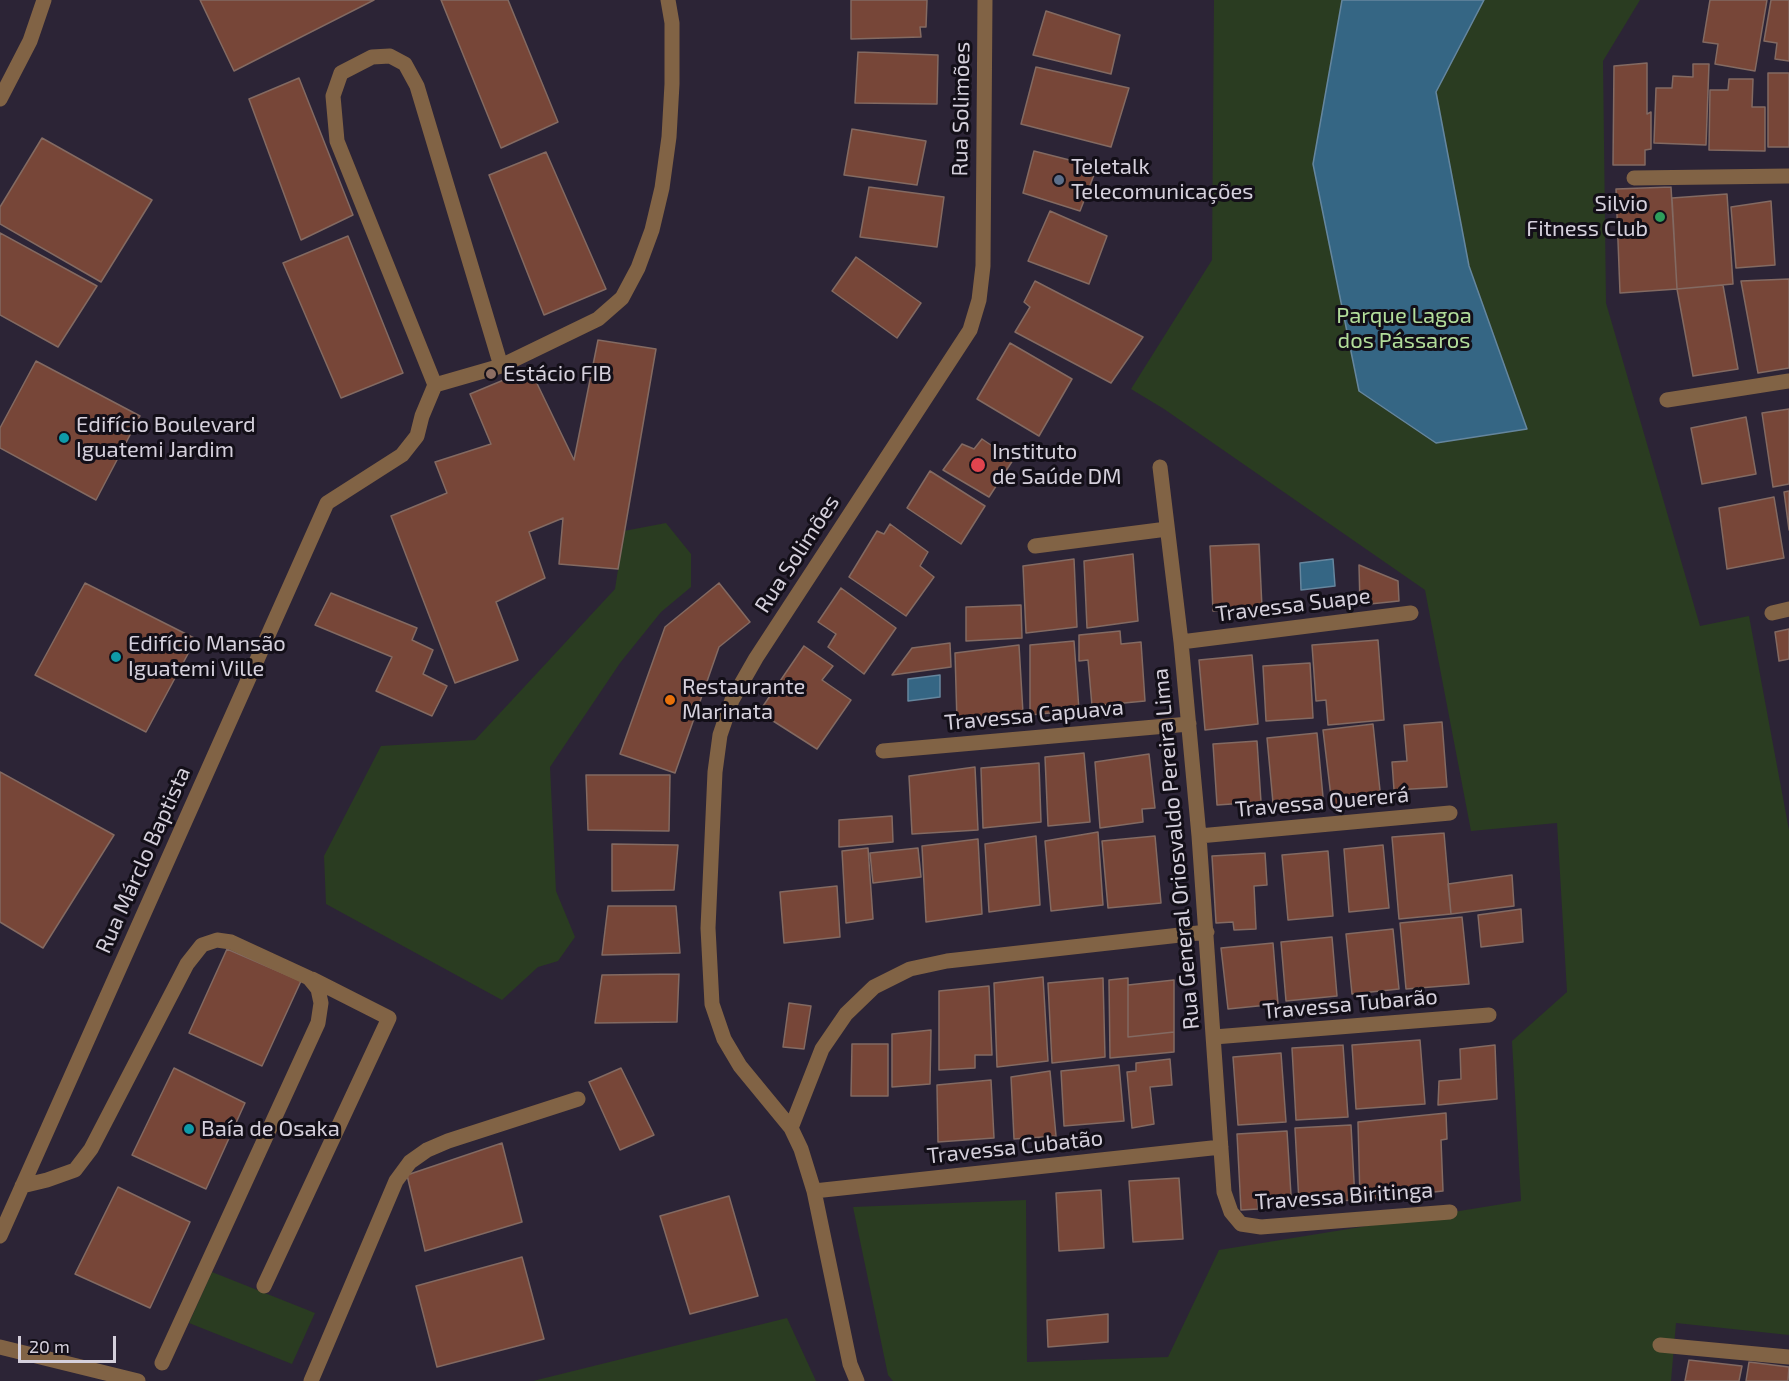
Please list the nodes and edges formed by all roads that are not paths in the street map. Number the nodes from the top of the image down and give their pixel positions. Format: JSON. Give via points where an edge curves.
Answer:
{"nodes":[{"id":1,"x":44,"y":0,"type":"edge"},
{"id":2,"x":668,"y":0,"type":"edge"},
{"id":3,"x":985,"y":0,"type":"edge"},
{"id":4,"x":0,"y":99,"type":"edge"},
{"id":5,"x":1789,"y":176,"type":"edge"},
{"id":6,"x":1634,"y":178,"type":"dead end"},
{"id":7,"x":501,"y":366,"type":"junction"},
{"id":8,"x":1789,"y":381,"type":"edge"},
{"id":9,"x":435,"y":385,"type":"junction"},
{"id":10,"x":1667,"y":400,"type":"dead end"},
{"id":11,"x":1160,"y":467,"type":"dead end"},
{"id":12,"x":1167,"y":529,"type":"junction"},
{"id":13,"x":1035,"y":546,"type":"dead end"},
{"id":14,"x":1789,"y":609,"type":"edge"},
{"id":15,"x":1411,"y":613,"type":"dead end"},
{"id":16,"x":1772,"y":613,"type":"dead end"},
{"id":17,"x":1181,"y":642,"type":"junction"},
{"id":18,"x":1189,"y":724,"type":"junction"},
{"id":19,"x":883,"y":751,"type":"dead end"},
{"id":20,"x":1450,"y":813,"type":"dead end"},
{"id":21,"x":1199,"y":836,"type":"junction"},
{"id":22,"x":1207,"y":932,"type":"junction"},
{"id":23,"x":309,"y":978,"type":"junction"},
{"id":24,"x":1489,"y":1015,"type":"dead end"},
{"id":25,"x":1214,"y":1037,"type":"junction"},
{"id":26,"x":578,"y":1099,"type":"dead end"},
{"id":27,"x":791,"y":1128,"type":"junction"},
{"id":28,"x":1221,"y":1148,"type":"junction"},
{"id":29,"x":22,"y":1186,"type":"junction"},
{"id":30,"x":814,"y":1191,"type":"junction"},
{"id":31,"x":1450,"y":1212,"type":"dead end"},
{"id":32,"x":1241,"y":1224,"type":"joint"},
{"id":33,"x":0,"y":1236,"type":"edge"},
{"id":34,"x":264,"y":1286,"type":"dead end"},
{"id":35,"x":1660,"y":1345,"type":"dead end"},
{"id":36,"x":0,"y":1347,"type":"edge"},
{"id":37,"x":1789,"y":1357,"type":"edge"},
{"id":38,"x":162,"y":1363,"type":"dead end"},
{"id":39,"x":138,"y":1381,"type":"edge"},
{"id":40,"x":311,"y":1381,"type":"edge"},
{"id":41,"x":857,"y":1381,"type":"edge"}],
"edges":[{"from":1,"to":4,"type":"street","via":[[30,41]]},
{"from":2,"to":7,"type":"street","via":[[672,23],[669,137],[662,188],[638,268],[622,298],[598,319]]},
{"from":3,"to":27,"type":"street","name":"Rua Solimões","via":[[983,266],[970,330],[756,658],[732,700],[720,735],[708,928],[712,1004],[724,1040],[740,1066]]},
{"from":5,"to":6,"type":"street"},
{"from":7,"to":9,"type":"street"},
{"from":7,"to":9,"type":"street","via":[[417,86],[405,64],[390,56],[372,57],[341,74],[333,96],[337,141]]},
{"from":8,"to":10,"type":"street"},
{"from":9,"to":29,"type":"street","name":"Rua Márclo Baptista","via":[[417,436],[402,455],[327,503]]},
{"from":11,"to":12,"type":"street","name":"Rua General Oriosvaldo Pereira Lima"},
{"from":12,"to":13,"type":"street"},
{"from":12,"to":17,"type":"street","name":"Rua General Oriosvaldo Pereira Lima"},
{"from":14,"to":16,"type":"street"},
{"from":15,"to":17,"type":"street","name":"Travessa Suape"},
{"from":17,"to":18,"type":"street","name":"Rua General Oriosvaldo Pereira Lima"},
{"from":18,"to":19,"type":"street","name":"Travessa Capuava"},
{"from":18,"to":21,"type":"street","name":"Rua General Oriosvaldo Pereira Lima"},
{"from":20,"to":21,"type":"street","name":"Travessa Quererá"},
{"from":21,"to":22,"type":"street","name":"Rua General Oriosvaldo Pereira Lima"},
{"from":22,"to":25,"type":"street","name":"Rua General Oriosvaldo Pereira Lima"},
{"from":22,"to":27,"type":"street","via":[[948,961],[910,969],[874,987],[846,1014],[822,1049]]},
{"from":23,"to":29,"type":"street","via":[[231,942],[217,940],[202,945],[187,964],[109,1117],[75,1170]]},
{"from":23,"to":34,"type":"street","via":[[389,1018]]},
{"from":23,"to":38,"type":"street","via":[[318,989],[321,1003],[318,1023]]},
{"from":24,"to":25,"type":"street","name":"Travessa Tubarão"},
{"from":25,"to":28,"type":"street","name":"Rua General Oriosvaldo Pereira Lima"},
{"from":26,"to":40,"type":"street","via":[[448,1142],[410,1162],[396,1181]]},
{"from":27,"to":30,"type":"street","name":"Rua Solimões"},
{"from":28,"to":30,"type":"street","name":"Travessa Cubatão"},
{"from":28,"to":32,"type":"street","name":"Rua General Oriosvaldo Pereira Lima","via":[[1224,1192],[1231,1212]]},
{"from":29,"to":33,"type":"street","name":"Rua Márclo Baptista"},
{"from":30,"to":41,"type":"street","name":"Rua Solimões","via":[[850,1364]]},
{"from":31,"to":32,"type":"street","name":"Travessa Biritinga","via":[[1261,1227]]},
{"from":35,"to":37,"type":"street"},
{"from":36,"to":39,"type":"street"}]}
